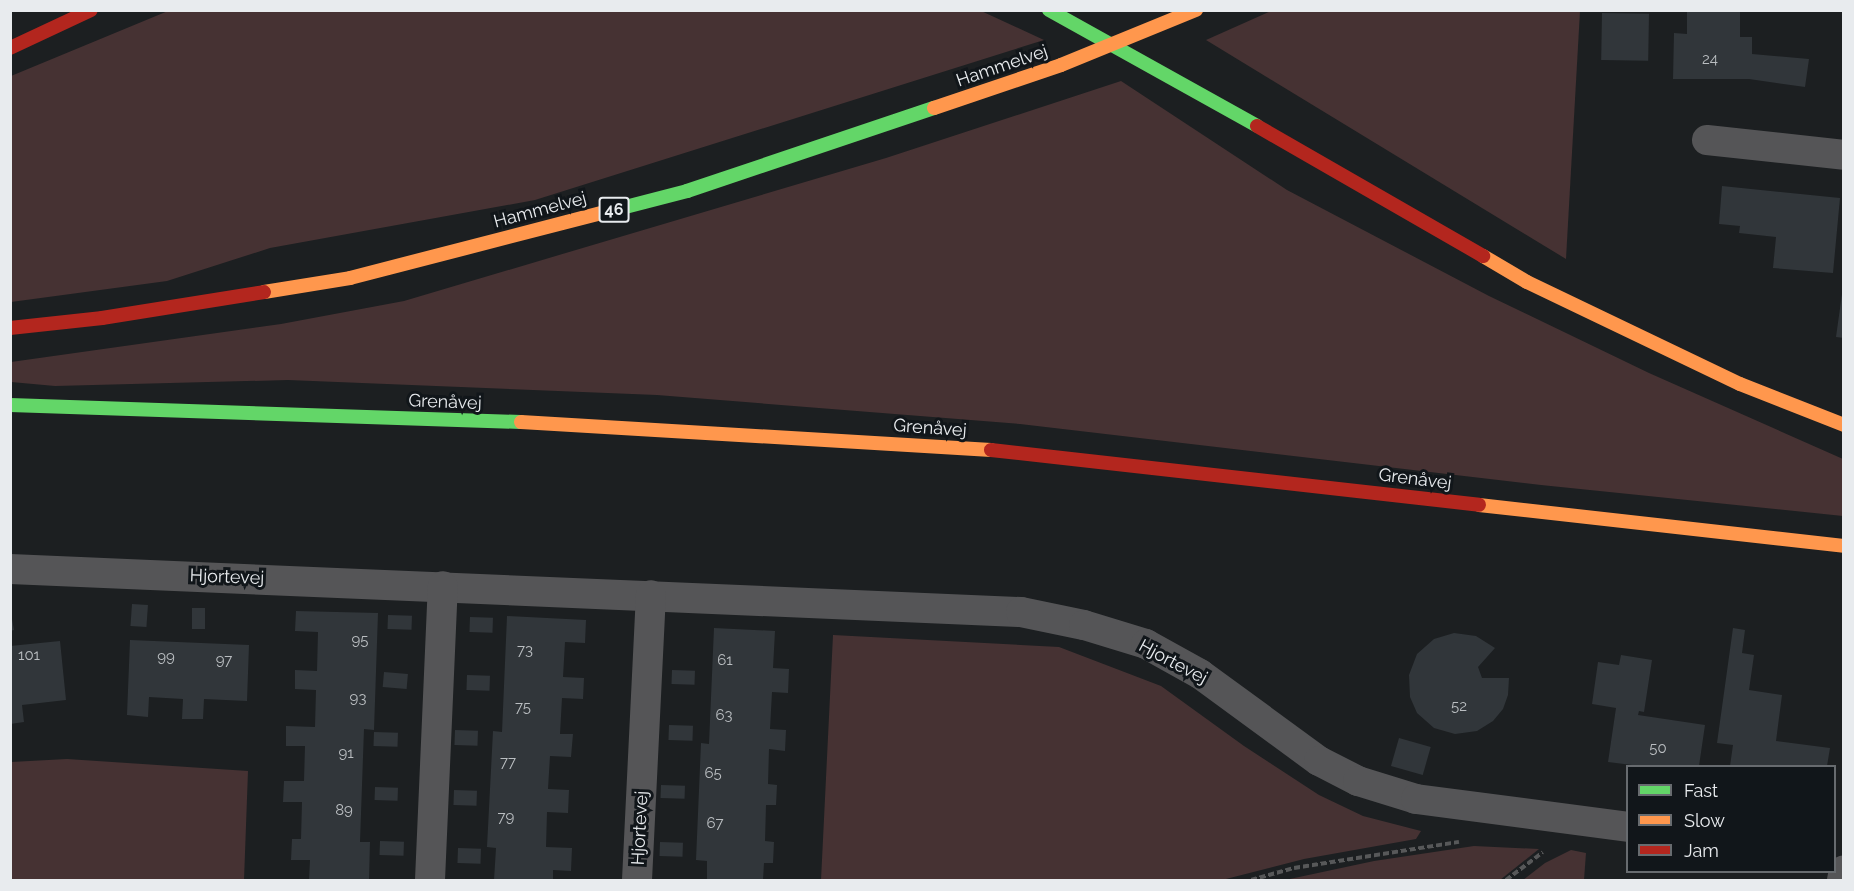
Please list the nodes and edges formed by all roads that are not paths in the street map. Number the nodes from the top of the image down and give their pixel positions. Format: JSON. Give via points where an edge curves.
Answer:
{"nodes":[{"id":1,"x":92,"y":10,"type":"edge"},
{"id":2,"x":1050,"y":10,"type":"edge"},
{"id":3,"x":1196,"y":10,"type":"edge"},
{"id":4,"x":10,"y":48,"type":"edge"},
{"id":5,"x":1707,"y":140,"type":"dead end"},
{"id":6,"x":1844,"y":155,"type":"edge"},
{"id":7,"x":10,"y":328,"type":"edge"},
{"id":8,"x":10,"y":405,"type":"edge"},
{"id":9,"x":1844,"y":425,"type":"edge"},
{"id":10,"x":1844,"y":546,"type":"edge"},
{"id":11,"x":10,"y":569,"type":"edge"},
{"id":12,"x":443,"y":586,"type":"junction"},
{"id":13,"x":651,"y":595,"type":"junction"},
{"id":14,"x":1626,"y":827,"type":"edge"},
{"id":15,"x":1844,"y":870,"type":"edge"},
{"id":16,"x":430,"y":880,"type":"edge"},
{"id":17,"x":637,"y":880,"type":"edge"},
{"id":18,"x":1842,"y":880,"type":"edge"}],
"edges":[{"from":1,"to":4,"type":"main road"},
{"from":2,"to":9,"type":"main road","via":[[1527,282],[1740,384]]},
{"from":3,"to":7,"type":"main road","name":"Hammelvej","number":"46","via":[[1061,64],[687,191],[350,278],[102,318]]},
{"from":5,"to":6,"type":"street"},
{"from":8,"to":10,"type":"main road","name":"Grenåvej","via":[[596,425],[1008,451]]},
{"from":11,"to":12,"type":"street","name":"Hjortevej"},
{"from":12,"to":13,"type":"street","name":"Hjortevej"},
{"from":12,"to":16,"type":"street"},
{"from":13,"to":14,"type":"street","name":"Hjortevej","via":[[1021,612],[1084,625],[1146,644],[1200,674],[1319,761],[1358,781],[1416,799]]},
{"from":13,"to":17,"type":"street","name":"Hjortevej"},
{"from":15,"to":18,"type":"street"}]}
